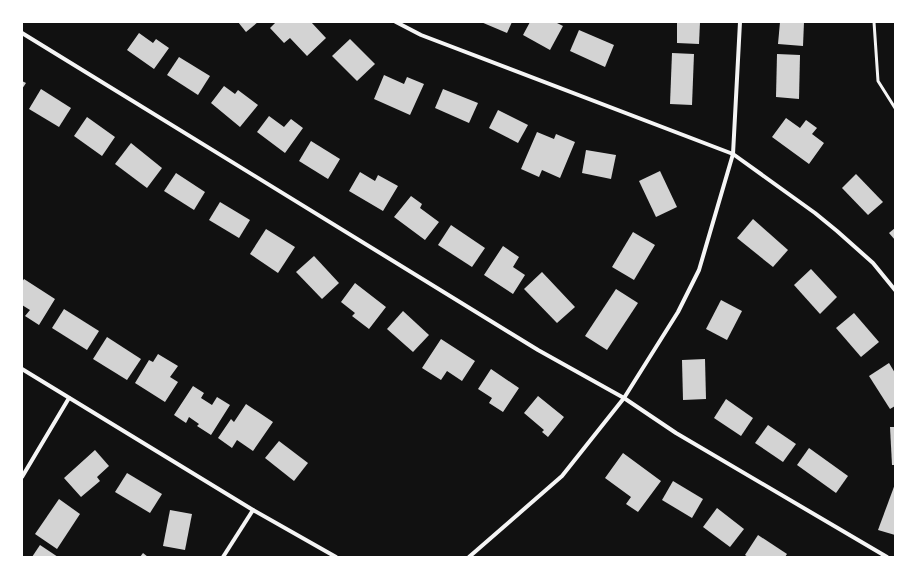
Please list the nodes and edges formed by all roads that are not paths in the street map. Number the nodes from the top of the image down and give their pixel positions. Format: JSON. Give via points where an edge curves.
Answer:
{"nodes":[{"id":1,"x":396,"y":22,"type":"edge"},
{"id":2,"x":740,"y":22,"type":"edge"},
{"id":3,"x":874,"y":22,"type":"edge"},
{"id":4,"x":22,"y":33,"type":"edge"},
{"id":5,"x":895,"y":108,"type":"edge"},
{"id":6,"x":733,"y":154,"type":"junction"},
{"id":7,"x":895,"y":290,"type":"edge"},
{"id":8,"x":22,"y":369,"type":"edge"},
{"id":9,"x":70,"y":398,"type":"junction"},
{"id":10,"x":624,"y":398,"type":"junction"},
{"id":11,"x":22,"y":477,"type":"edge"},
{"id":12,"x":253,"y":510,"type":"junction"},
{"id":13,"x":223,"y":557,"type":"edge"},
{"id":14,"x":336,"y":557,"type":"edge"},
{"id":15,"x":470,"y":557,"type":"edge"},
{"id":16,"x":887,"y":557,"type":"edge"}],
"edges":[{"from":1,"to":6,"type":"street","via":[[421,35]]},
{"from":2,"to":6,"type":"street"},
{"from":3,"to":5,"type":"lane","via":[[878,81]]},
{"from":4,"to":10,"type":"street","via":[[525,342]]},
{"from":6,"to":7,"type":"street","via":[[837,231],[873,263]]},
{"from":6,"to":10,"type":"street","via":[[699,270],[678,312]]},
{"from":8,"to":9,"type":"street"},
{"from":9,"to":11,"type":"street"},
{"from":9,"to":12,"type":"street"},
{"from":10,"to":15,"type":"street","via":[[562,476]]},
{"from":10,"to":16,"type":"street","via":[[676,433]]},
{"from":12,"to":13,"type":"street"},
{"from":12,"to":14,"type":"street"}]}
